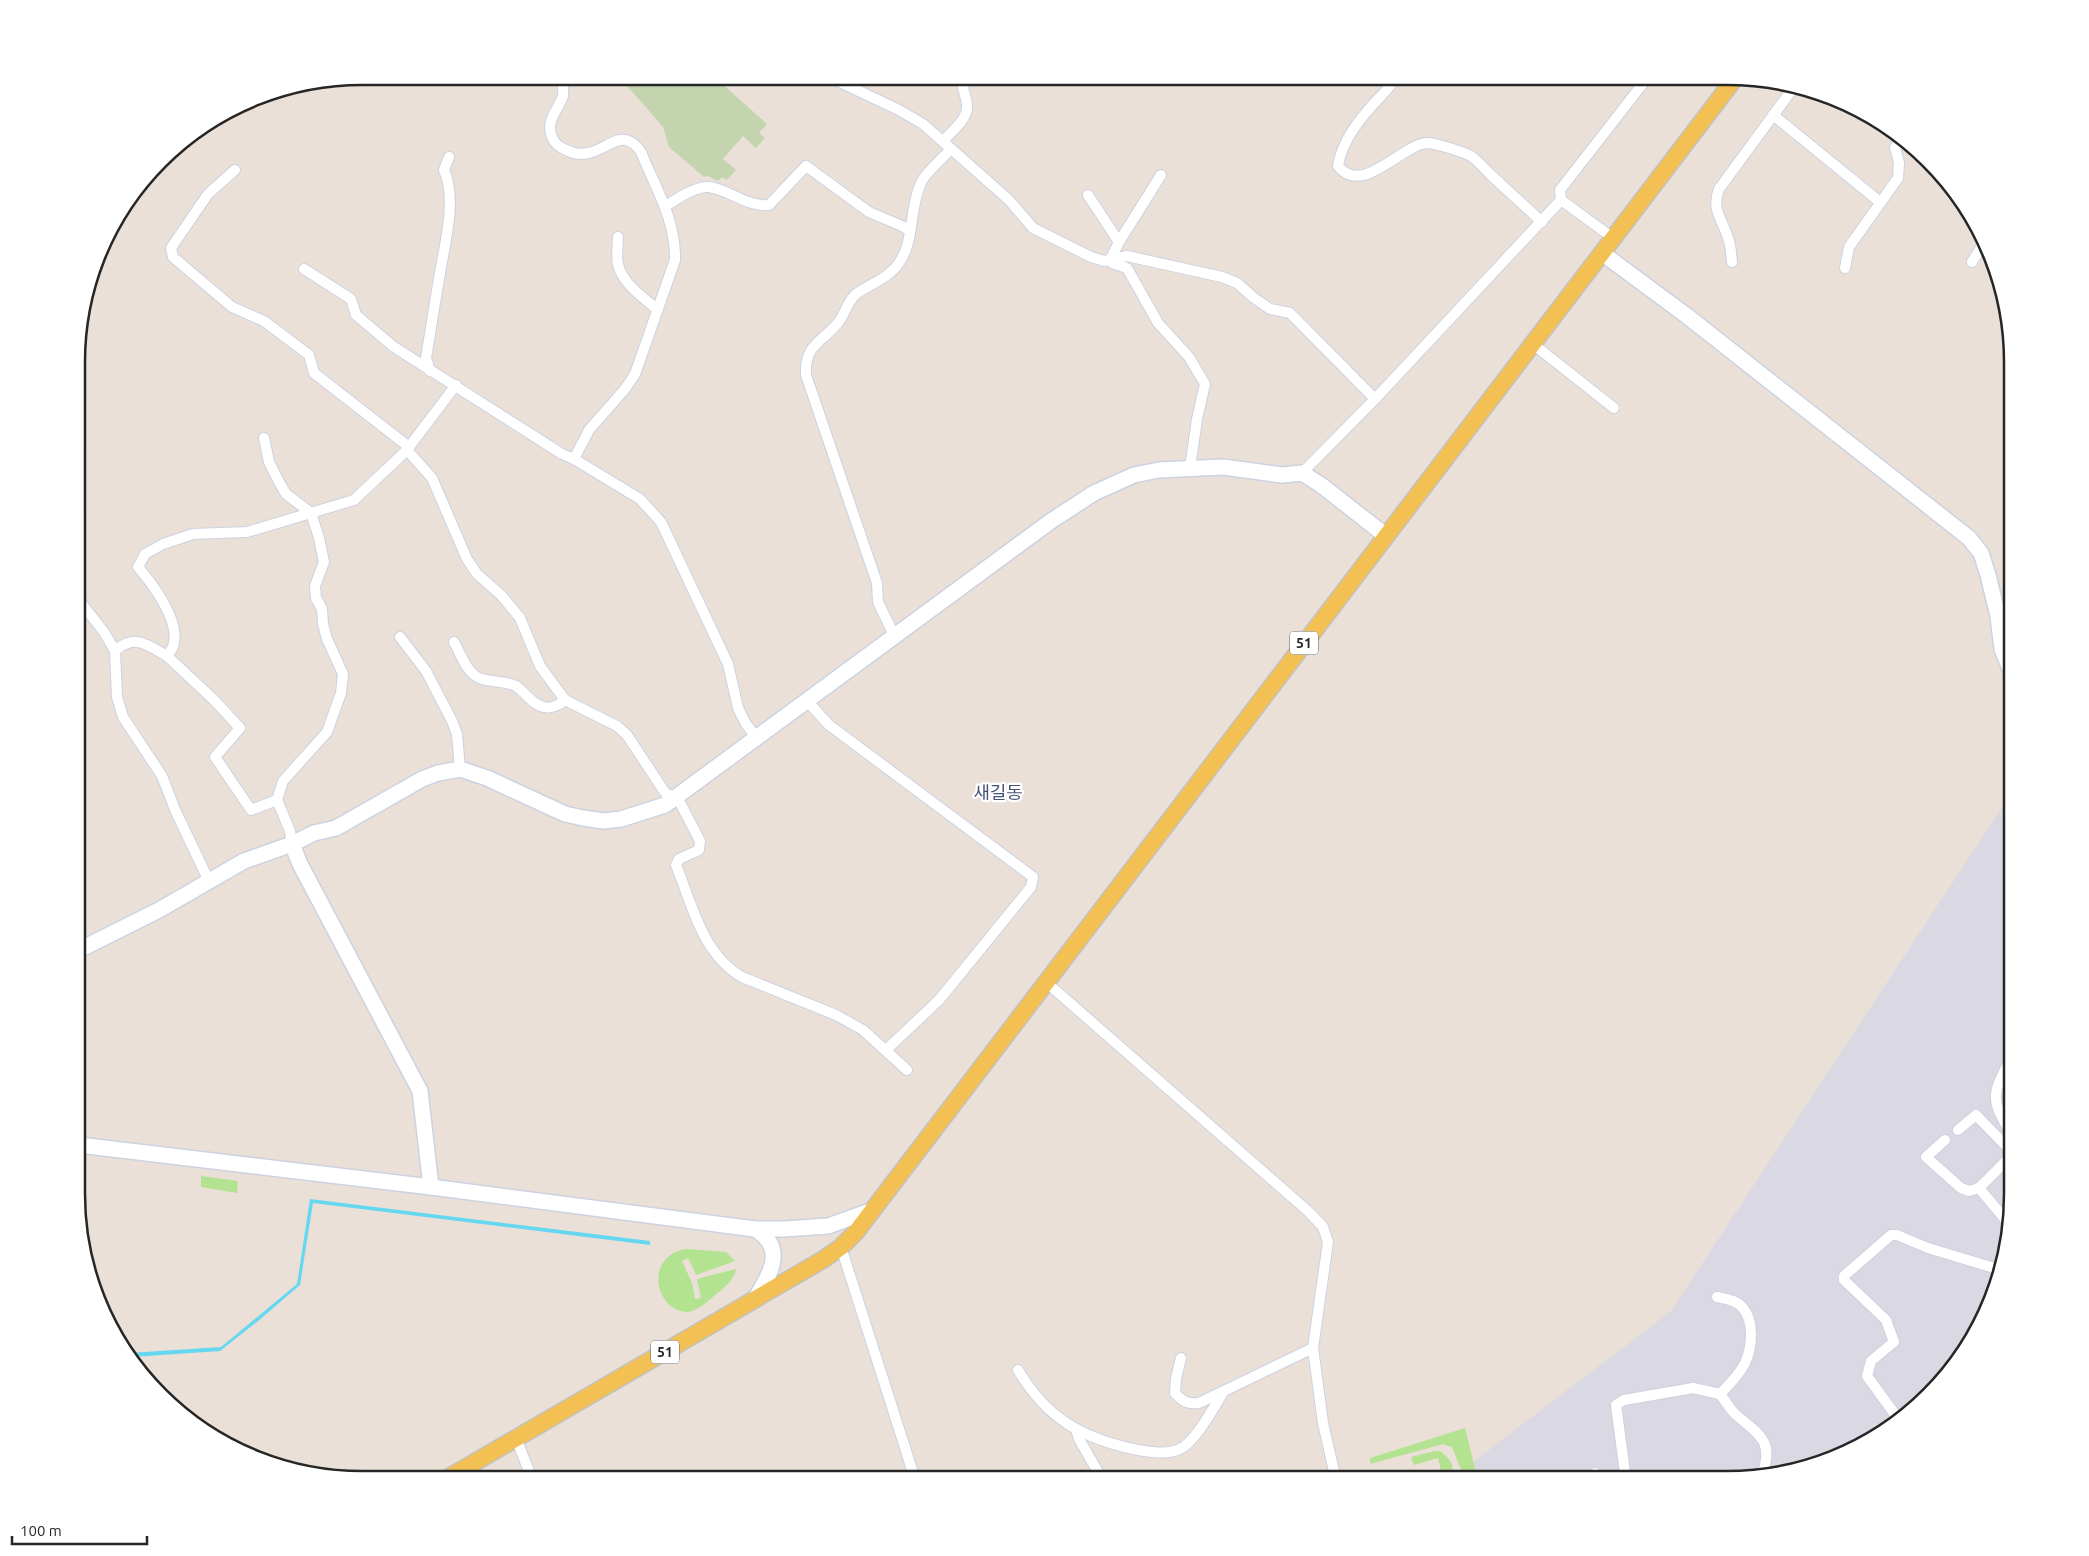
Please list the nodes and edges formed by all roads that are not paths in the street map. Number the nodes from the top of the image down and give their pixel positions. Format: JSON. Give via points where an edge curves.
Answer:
{"nodes":[{"id":1,"x":563,"y":85,"type":"edge"},
{"id":2,"x":846,"y":85,"type":"edge"},
{"id":3,"x":964,"y":85,"type":"edge"},
{"id":4,"x":1392,"y":85,"type":"edge"},
{"id":5,"x":1642,"y":85,"type":"edge"},
{"id":6,"x":1730,"y":85,"type":"edge"},
{"id":7,"x":1790,"y":92,"type":"edge"},
{"id":8,"x":1773,"y":115,"type":"junction"},
{"id":9,"x":943,"y":141,"type":"junction"},
{"id":10,"x":1895,"y":147,"type":"dead end"},
{"id":11,"x":951,"y":149,"type":"junction"},
{"id":12,"x":449,"y":157,"type":"dead end"},
{"id":13,"x":235,"y":170,"type":"dead end"},
{"id":14,"x":1162,"y":175,"type":"dead end"},
{"id":15,"x":1088,"y":195,"type":"dead end"},
{"id":16,"x":1561,"y":200,"type":"junction"},
{"id":17,"x":1880,"y":202,"type":"junction"},
{"id":18,"x":666,"y":206,"type":"junction"},
{"id":19,"x":1542,"y":222,"type":"junction"},
{"id":20,"x":910,"y":232,"type":"junction"},
{"id":21,"x":618,"y":237,"type":"dead end"},
{"id":22,"x":1613,"y":238,"type":"junction"},
{"id":23,"x":1119,"y":242,"type":"junction"},
{"id":24,"x":1980,"y":249,"type":"edge"},
{"id":25,"x":1602,"y":253,"type":"junction"},
{"id":26,"x":1111,"y":258,"type":"junction"},
{"id":27,"x":1732,"y":262,"type":"dead end"},
{"id":28,"x":1972,"y":262,"type":"dead end"},
{"id":29,"x":304,"y":268,"type":"dead end"},
{"id":30,"x":1845,"y":268,"type":"dead end"},
{"id":31,"x":658,"y":310,"type":"junction"},
{"id":32,"x":1533,"y":344,"type":"junction"},
{"id":33,"x":430,"y":371,"type":"junction"},
{"id":34,"x":456,"y":385,"type":"junction"},
{"id":35,"x":1375,"y":399,"type":"junction"},
{"id":36,"x":1614,"y":408,"type":"dead end"},
{"id":37,"x":264,"y":438,"type":"dead end"},
{"id":38,"x":408,"y":449,"type":"junction"},
{"id":39,"x":574,"y":459,"type":"junction"},
{"id":40,"x":1190,"y":468,"type":"junction"},
{"id":41,"x":1302,"y":473,"type":"junction"},
{"id":42,"x":310,"y":513,"type":"junction"},
{"id":43,"x":1385,"y":536,"type":"junction"},
{"id":44,"x":85,"y":608,"type":"edge"},
{"id":45,"x":894,"y":635,"type":"junction"},
{"id":46,"x":400,"y":637,"type":"dead end"},
{"id":47,"x":454,"y":642,"type":"dead end"},
{"id":48,"x":115,"y":651,"type":"junction"},
{"id":49,"x":2004,"y":654,"type":"edge"},
{"id":50,"x":167,"y":656,"type":"junction"},
{"id":51,"x":565,"y":700,"type":"junction"},
{"id":52,"x":807,"y":701,"type":"junction"},
{"id":53,"x":756,"y":738,"type":"junction"},
{"id":54,"x":460,"y":769,"type":"junction"},
{"id":55,"x":676,"y":795,"type":"junction"},
{"id":56,"x":277,"y":800,"type":"junction"},
{"id":57,"x":292,"y":844,"type":"junction"},
{"id":58,"x":209,"y":881,"type":"junction"},
{"id":59,"x":85,"y":947,"type":"edge"},
{"id":60,"x":1046,"y":982,"type":"junction"},
{"id":61,"x":886,"y":1050,"type":"junction"},
{"id":62,"x":907,"y":1070,"type":"dead end"},
{"id":63,"x":2004,"y":1073,"type":"edge"},
{"id":64,"x":2004,"y":1121,"type":"edge"},
{"id":65,"x":1958,"y":1130,"type":"dead end"},
{"id":66,"x":1944,"y":1140,"type":"dead end"},
{"id":67,"x":2004,"y":1145,"type":"edge"},
{"id":68,"x":85,"y":1146,"type":"edge"},
{"id":69,"x":2004,"y":1162,"type":"edge"},
{"id":70,"x":431,"y":1186,"type":"junction"},
{"id":71,"x":1979,"y":1188,"type":"junction"},
{"id":72,"x":873,"y":1210,"type":"junction"},
{"id":73,"x":2003,"y":1216,"type":"edge"},
{"id":74,"x":755,"y":1229,"type":"junction"},
{"id":75,"x":841,"y":1247,"type":"junction"},
{"id":76,"x":1994,"y":1268,"type":"edge"},
{"id":77,"x":1717,"y":1297,"type":"dead end"},
{"id":78,"x":755,"y":1299,"type":"junction"},
{"id":79,"x":1312,"y":1348,"type":"junction"},
{"id":80,"x":1181,"y":1358,"type":"dead end"},
{"id":81,"x":1018,"y":1370,"type":"dead end"},
{"id":82,"x":1224,"y":1391,"type":"junction"},
{"id":83,"x":1720,"y":1394,"type":"junction"},
{"id":84,"x":1895,"y":1415,"type":"edge"},
{"id":85,"x":1076,"y":1430,"type":"junction"},
{"id":86,"x":516,"y":1438,"type":"junction"},
{"id":87,"x":1763,"y":1469,"type":"edge"},
{"id":88,"x":460,"y":1471,"type":"edge"},
{"id":89,"x":529,"y":1471,"type":"edge"},
{"id":90,"x":912,"y":1471,"type":"edge"},
{"id":91,"x":1097,"y":1471,"type":"edge"},
{"id":92,"x":1334,"y":1471,"type":"edge"},
{"id":93,"x":1625,"y":1471,"type":"edge"}],
"edges":[{"from":1,"to":18,"type":"street","via":[[563,95],[551,117],[552,139],[578,154],[595,152],[620,140],[636,145]]},
{"from":2,"to":9,"type":"street","via":[[913,117]]},
{"from":3,"to":9,"type":"street","via":[[968,107],[966,115]]},
{"from":4,"to":19,"type":"street","via":[[1368,110],[1340,153],[1338,166],[1342,172],[1358,177],[1383,167],[1414,147],[1427,143],[1441,146],[1472,157]]},
{"from":5,"to":16,"type":"street","via":[[1560,190]]},
{"from":6,"to":22,"type":"main road","number":"51"},
{"from":7,"to":8,"type":"street"},
{"from":8,"to":17,"type":"street"},
{"from":8,"to":27,"type":"street","via":[[1719,188],[1715,200]]},
{"from":9,"to":11,"type":"street"},
{"from":10,"to":17,"type":"street","via":[[1898,178]]},
{"from":11,"to":20,"type":"street","via":[[921,182]]},
{"from":11,"to":26,"type":"street","via":[[1009,200],[1033,228],[1091,258],[1104,261]]},
{"from":12,"to":33,"type":"street","via":[[444,170],[449,203],[447,226],[426,358]]},
{"from":13,"to":38,"type":"street","via":[[208,194],[171,248],[173,258],[232,307],[264,321],[309,355],[314,373]]},
{"from":14,"to":23,"type":"street"},
{"from":15,"to":23,"type":"street"},
{"from":16,"to":19,"type":"street"},
{"from":16,"to":22,"type":"street"},
{"from":17,"to":30,"type":"street","via":[[1849,247]]},
{"from":18,"to":20,"type":"street","via":[[683,194],[708,187],[759,206],[769,205],[806,166],[869,212]]},
{"from":18,"to":31,"type":"street","via":[[676,245],[675,260]]},
{"from":19,"to":35,"type":"street"},
{"from":20,"to":45,"type":"street","via":[[900,262],[887,276],[856,294],[838,323],[821,338],[806,364],[806,375],[877,583],[878,602]]},
{"from":21,"to":31,"type":"street","via":[[618,264],[623,276]]},
{"from":22,"to":25,"type":"main road","number":"51"},
{"from":23,"to":26,"type":"street"},
{"from":24,"to":28,"type":"street"},
{"from":25,"to":32,"type":"main road","number":"51"},
{"from":25,"to":49,"type":"street","via":[[1969,538],[1981,553],[1988,575]]},
{"from":26,"to":35,"type":"street","via":[[1127,256],[1237,283],[1270,309],[1290,312]]},
{"from":26,"to":40,"type":"street","via":[[1112,263],[1127,268],[1158,322],[1189,357],[1205,384]]},
{"from":29,"to":33,"type":"street","via":[[351,299],[356,316]]},
{"from":31,"to":39,"type":"street","via":[[635,374],[590,430]]},
{"from":32,"to":36,"type":"street"},
{"from":32,"to":43,"type":"main road","number":"51"},
{"from":33,"to":34,"type":"street"},
{"from":34,"to":38,"type":"street"},
{"from":34,"to":39,"type":"street"},
{"from":35,"to":41,"type":"street"},
{"from":37,"to":42,"type":"street","via":[[269,462],[286,494]]},
{"from":38,"to":42,"type":"street","via":[[354,500]]},
{"from":38,"to":51,"type":"street","via":[[432,478],[467,559],[477,574],[520,618],[540,666]]},
{"from":39,"to":53,"type":"street","via":[[640,499],[661,522],[728,664],[738,708]]},
{"from":40,"to":41,"type":"street","via":[[1224,467],[1282,475]]},
{"from":40,"to":45,"type":"street","via":[[1134,475],[1094,493]]},
{"from":41,"to":43,"type":"street"},
{"from":42,"to":50,"type":"street","via":[[247,532],[193,534],[163,544],[146,554],[138,567],[154,585],[167,609],[174,634],[174,645]]},
{"from":42,"to":56,"type":"street","via":[[324,562],[315,586],[316,598],[322,609],[327,640],[343,674],[341,693],[327,732],[283,781]]},
{"from":43,"to":60,"type":"main road","number":"51"},
{"from":44,"to":48,"type":"street"},
{"from":45,"to":52,"type":"street"},
{"from":46,"to":54,"type":"street","via":[[426,671],[452,721],[457,734]]},
{"from":47,"to":51,"type":"street","via":[[471,672],[480,679],[516,686],[543,707],[559,706]]},
{"from":48,"to":50,"type":"street","via":[[124,642],[136,640]]},
{"from":48,"to":58,"type":"street","via":[[117,697],[123,718],[162,776]]},
{"from":50,"to":56,"type":"street","via":[[240,728],[215,757],[251,810]]},
{"from":51,"to":55,"type":"street","via":[[627,734],[664,792]]},
{"from":52,"to":53,"type":"street"},
{"from":52,"to":61,"type":"street","via":[[828,725],[1033,877],[1031,886],[939,1000]]},
{"from":53,"to":55,"type":"street"},
{"from":54,"to":55,"type":"street","via":[[565,814],[604,821],[655,810]]},
{"from":54,"to":57,"type":"street","via":[[422,779],[336,828],[314,833]]},
{"from":55,"to":61,"type":"street","via":[[700,841],[699,850],[679,859],[676,864],[713,953],[729,970],[836,1015],[863,1030]]},
{"from":56,"to":57,"type":"street"},
{"from":57,"to":58,"type":"street","via":[[244,861]]},
{"from":57,"to":70,"type":"street","via":[[420,1091]]},
{"from":58,"to":59,"type":"street"},
{"from":60,"to":72,"type":"main road","number":"51"},
{"from":60,"to":79,"type":"street","via":[[1323,1227],[1328,1242]]},
{"from":61,"to":62,"type":"street"},
{"from":63,"to":64,"type":"street","via":[[1995,1098]]},
{"from":65,"to":67,"type":"street","via":[[1976,1115]]},
{"from":66,"to":71,"type":"street","via":[[1926,1156],[1961,1188],[1969,1191]]},
{"from":68,"to":70,"type":"street"},
{"from":69,"to":71,"type":"street"},
{"from":70,"to":74,"type":"street"},
{"from":71,"to":73,"type":"street"},
{"from":72,"to":74,"type":"street","via":[[828,1226]]},
{"from":72,"to":75,"type":"main road","number":"51"},
{"from":74,"to":78,"type":"street","via":[[768,1239],[773,1255],[770,1274]]},
{"from":75,"to":78,"type":"main road","number":"51"},
{"from":75,"to":90,"type":"street"},
{"from":76,"to":84,"type":"street","via":[[1891,1235],[1844,1276],[1844,1280],[1886,1320],[1894,1342],[1871,1361],[1867,1376]]},
{"from":77,"to":83,"type":"street","via":[[1734,1300],[1743,1308],[1750,1326],[1748,1356]]},
{"from":78,"to":86,"type":"main road","number":"51"},
{"from":79,"to":82,"type":"street"},
{"from":79,"to":92,"type":"street","via":[[1322,1423]]},
{"from":80,"to":82,"type":"street","via":[[1175,1393],[1183,1401],[1199,1403]]},
{"from":81,"to":85,"type":"street","via":[[1039,1399]]},
{"from":82,"to":85,"type":"street","via":[[1186,1445],[1172,1452],[1113,1445]]},
{"from":83,"to":87,"type":"street","via":[[1732,1412],[1764,1440],[1767,1452]]},
{"from":83,"to":93,"type":"street","via":[[1693,1388],[1624,1400],[1616,1405]]},
{"from":85,"to":91,"type":"street"},
{"from":86,"to":88,"type":"main road","number":"51"},
{"from":86,"to":89,"type":"street"}]}
